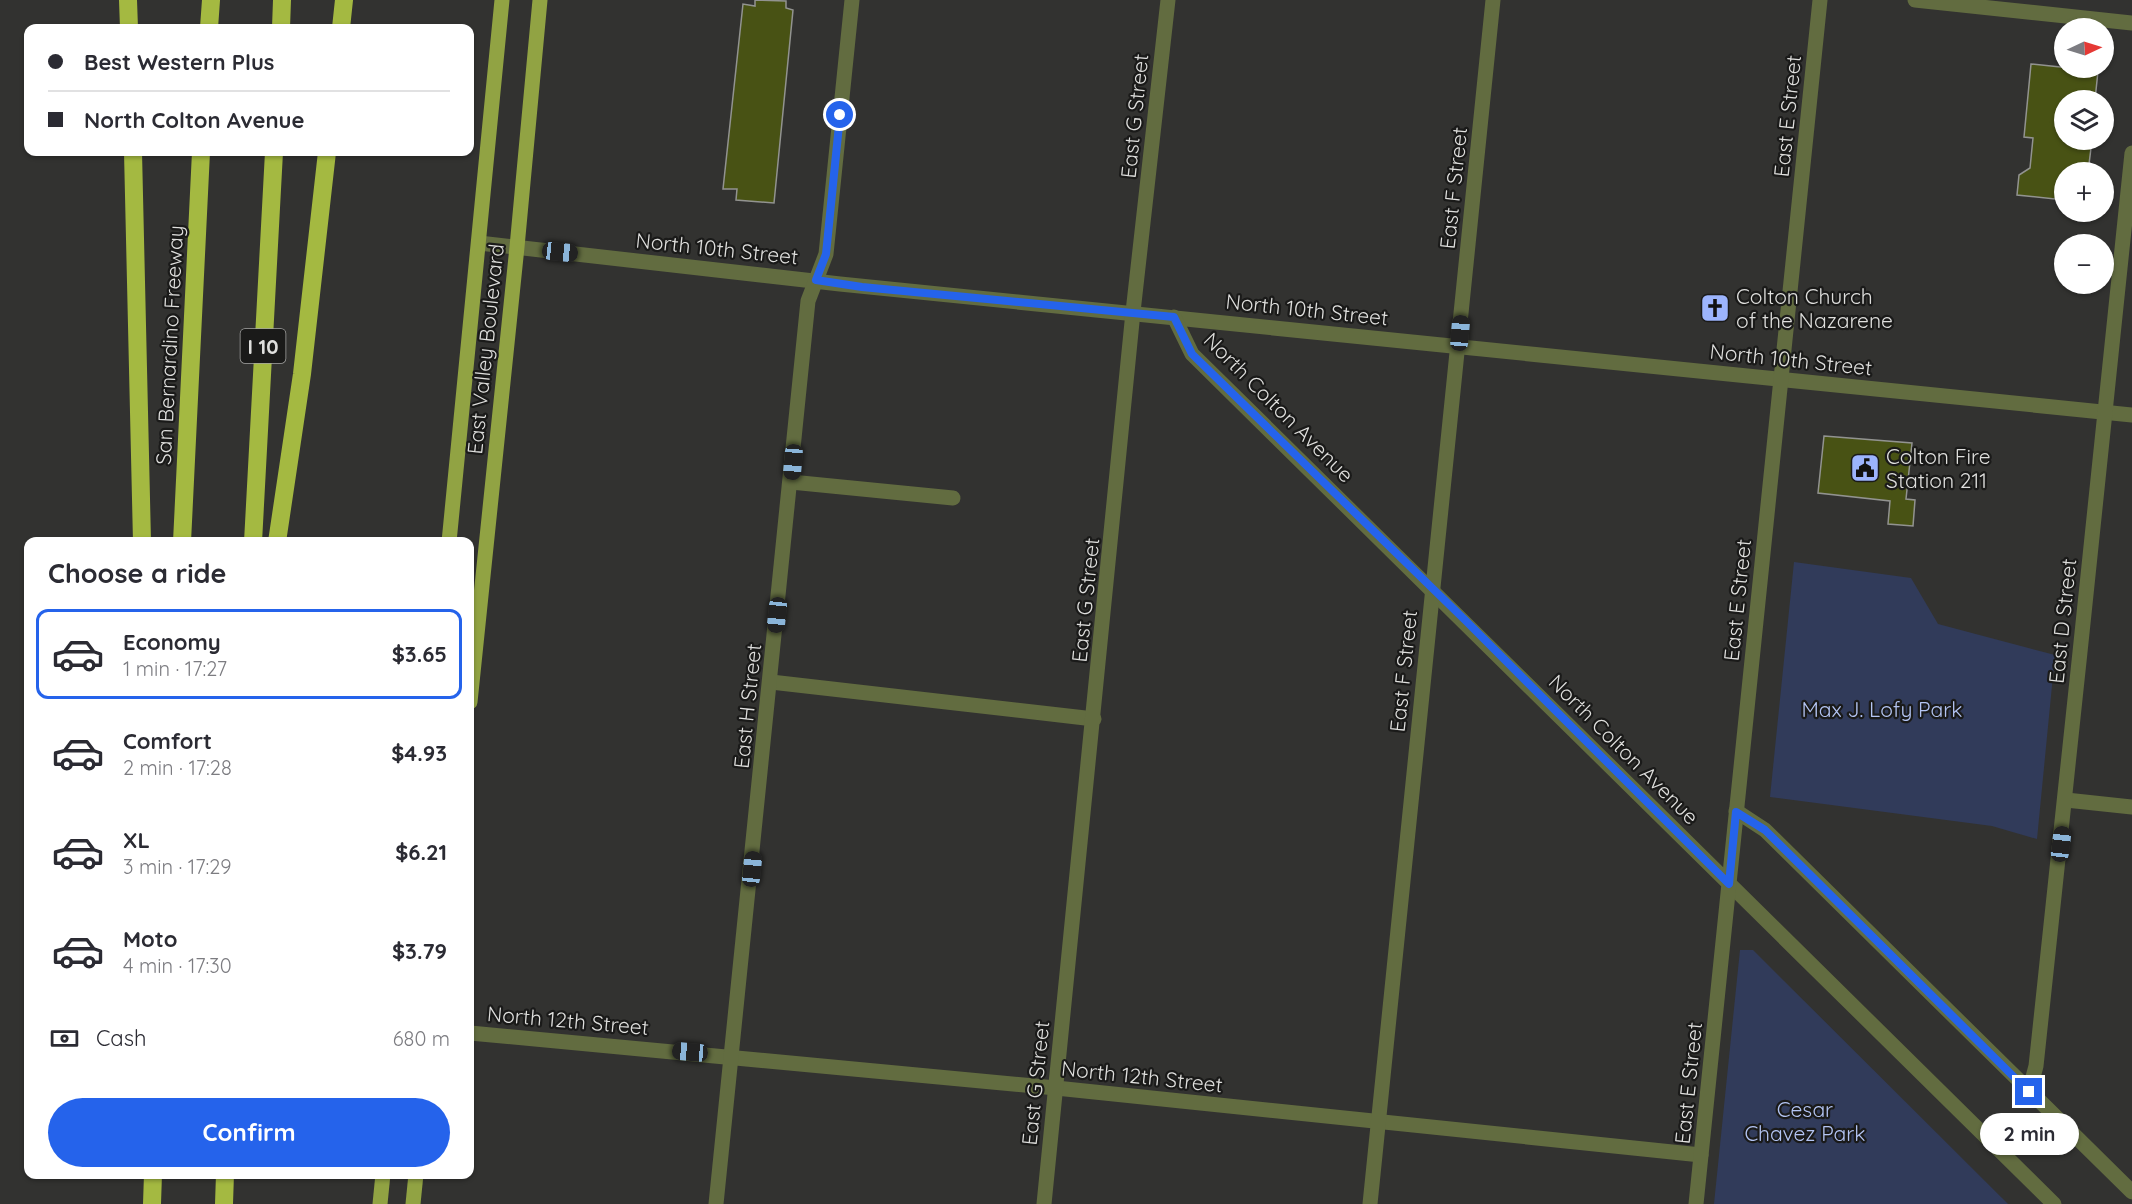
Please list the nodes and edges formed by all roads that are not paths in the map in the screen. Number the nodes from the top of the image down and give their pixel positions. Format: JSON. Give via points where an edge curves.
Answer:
{"nodes":[{"id":1,"x":129,"y":0,"type":"edge"},
{"id":2,"x":211,"y":0,"type":"edge"},
{"id":3,"x":282,"y":0,"type":"edge"},
{"id":4,"x":344,"y":0,"type":"edge"},
{"id":5,"x":502,"y":0,"type":"edge"},
{"id":6,"x":540,"y":0,"type":"edge"},
{"id":7,"x":852,"y":0,"type":"edge"},
{"id":8,"x":1168,"y":0,"type":"edge"},
{"id":9,"x":1493,"y":0,"type":"edge"},
{"id":10,"x":1820,"y":0,"type":"edge"},
{"id":11,"x":1915,"y":0,"type":"edge"},
{"id":12,"x":2132,"y":23,"type":"edge"},
{"id":13,"x":129,"y":24,"type":"edge"},
{"id":14,"x":209,"y":24,"type":"edge"},
{"id":15,"x":281,"y":24,"type":"edge"},
{"id":16,"x":341,"y":24,"type":"edge"},
{"id":17,"x":2132,"y":153,"type":"edge"},
{"id":18,"x":133,"y":156,"type":"edge"},
{"id":19,"x":201,"y":156,"type":"edge"},
{"id":20,"x":274,"y":156,"type":"edge"},
{"id":21,"x":327,"y":156,"type":"edge"},
{"id":22,"x":479,"y":243,"type":"junction"},
{"id":23,"x":517,"y":247,"type":"junction"},
{"id":24,"x":816,"y":280,"type":"junction"},
{"id":25,"x":1133,"y":312,"type":"junction"},
{"id":26,"x":1174,"y":317,"type":"junction"},
{"id":27,"x":1459,"y":346,"type":"junction"},
{"id":28,"x":1781,"y":379,"type":"junction"},
{"id":29,"x":2103,"y":412,"type":"junction"},
{"id":30,"x":2132,"y":415,"type":"edge"},
{"id":31,"x":791,"y":482,"type":"junction"},
{"id":32,"x":953,"y":498,"type":"dead end"},
{"id":33,"x":142,"y":537,"type":"edge"},
{"id":34,"x":182,"y":537,"type":"edge"},
{"id":35,"x":253,"y":537,"type":"edge"},
{"id":36,"x":278,"y":537,"type":"edge"},
{"id":37,"x":450,"y":537,"type":"edge"},
{"id":38,"x":1432,"y":590,"type":"junction"},
{"id":39,"x":474,"y":663,"type":"edge"},
{"id":40,"x":771,"y":682,"type":"junction"},
{"id":41,"x":1094,"y":719,"type":"junction"},
{"id":42,"x":2066,"y":800,"type":"junction"},
{"id":43,"x":2132,"y":807,"type":"edge"},
{"id":44,"x":1736,"y":812,"type":"junction"},
{"id":45,"x":1729,"y":884,"type":"junction"},
{"id":46,"x":474,"y":1033,"type":"edge"},
{"id":47,"x":732,"y":1056,"type":"junction"},
{"id":48,"x":1056,"y":1088,"type":"junction"},
{"id":49,"x":2029,"y":1092,"type":"junction"},
{"id":50,"x":1378,"y":1122,"type":"junction"},
{"id":51,"x":1701,"y":1155,"type":"junction"},
{"id":52,"x":153,"y":1179,"type":"edge"},
{"id":53,"x":225,"y":1179,"type":"edge"},
{"id":54,"x":382,"y":1179,"type":"edge"},
{"id":55,"x":416,"y":1179,"type":"edge"},
{"id":56,"x":2132,"y":1192,"type":"edge"},
{"id":57,"x":152,"y":1204,"type":"edge"},
{"id":58,"x":224,"y":1204,"type":"edge"},
{"id":59,"x":380,"y":1204,"type":"edge"},
{"id":60,"x":413,"y":1204,"type":"edge"},
{"id":61,"x":716,"y":1204,"type":"edge"},
{"id":62,"x":1044,"y":1204,"type":"edge"},
{"id":63,"x":1370,"y":1204,"type":"edge"},
{"id":64,"x":1696,"y":1204,"type":"edge"},
{"id":65,"x":2054,"y":1204,"type":"edge"}],
"edges":[{"from":1,"to":13,"type":"highway"},
{"from":2,"to":14,"type":"highway"},
{"from":3,"to":15,"type":"highway"},
{"from":4,"to":16,"type":"highway"},
{"from":5,"to":22,"type":"main road","name":"East Valley Boulevard"},
{"from":6,"to":23,"type":"main road","name":"East Valley Boulevard"},
{"from":7,"to":24,"type":"street","name":"East H Street","via":[[826,254]]},
{"from":8,"to":25,"type":"street","name":"East G Street"},
{"from":9,"to":27,"type":"street","name":"East F Street"},
{"from":10,"to":28,"type":"street","name":"East E Street"},
{"from":11,"to":12,"type":"street"},
{"from":17,"to":29,"type":"street","name":"East D Street"},
{"from":18,"to":33,"type":"highway"},
{"from":19,"to":34,"type":"highway","name":"San Bernardino Freeway"},
{"from":20,"to":35,"type":"highway","number":"I 10"},
{"from":21,"to":36,"type":"highway","via":[[303,374]]},
{"from":22,"to":23,"type":"street","name":"North 10th Street"},
{"from":22,"to":37,"type":"main road","name":"East Valley Boulevard"},
{"from":23,"to":24,"type":"street","name":"North 10th Street"},
{"from":23,"to":39,"type":"main road","name":"East Valley Boulevard"},
{"from":24,"to":25,"type":"street","name":"North 10th Street"},
{"from":24,"to":31,"type":"street","name":"East H Street","via":[[808,301]]},
{"from":25,"to":26,"type":"street","name":"North 10th Street"},
{"from":25,"to":41,"type":"street","name":"East G Street"},
{"from":26,"to":27,"type":"street","name":"North 10th Street"},
{"from":26,"to":38,"type":"street","name":"North Colton Avenue","via":[[1192,354]]},
{"from":27,"to":28,"type":"street","name":"North 10th Street"},
{"from":27,"to":38,"type":"street","name":"East F Street"},
{"from":28,"to":29,"type":"street","name":"North 10th Street"},
{"from":28,"to":44,"type":"street","name":"East E Street"},
{"from":29,"to":30,"type":"street","name":"North 10th Street"},
{"from":29,"to":42,"type":"street","name":"East D Street"},
{"from":31,"to":32,"type":"street"},
{"from":31,"to":40,"type":"street","name":"East H Street"},
{"from":38,"to":45,"type":"street","name":"North Colton Avenue"},
{"from":38,"to":50,"type":"street","name":"East F Street"},
{"from":40,"to":41,"type":"street"},
{"from":40,"to":47,"type":"street","name":"East H Street"},
{"from":41,"to":48,"type":"street","name":"East G Street"},
{"from":42,"to":43,"type":"street"},
{"from":42,"to":49,"type":"street","name":"East D Street","via":[[2037,1066]]},
{"from":44,"to":45,"type":"street","name":"East E Street"},
{"from":44,"to":49,"type":"street","via":[[1765,830]]},
{"from":45,"to":51,"type":"street","name":"East E Street"},
{"from":45,"to":65,"type":"street","name":"North Colton Avenue"},
{"from":46,"to":47,"type":"street","name":"North 12th Street"},
{"from":47,"to":48,"type":"street","name":"North 12th Street"},
{"from":47,"to":61,"type":"street","name":"East H Street"},
{"from":48,"to":50,"type":"street","name":"North 12th Street"},
{"from":48,"to":62,"type":"street","name":"East G Street"},
{"from":49,"to":56,"type":"street"},
{"from":50,"to":51,"type":"street","name":"North 12th Street"},
{"from":50,"to":63,"type":"street","name":"East F Street"},
{"from":51,"to":64,"type":"street","name":"East E Street"},
{"from":52,"to":57,"type":"highway"},
{"from":53,"to":58,"type":"highway"},
{"from":54,"to":59,"type":"main road"},
{"from":55,"to":60,"type":"main road"}]}
